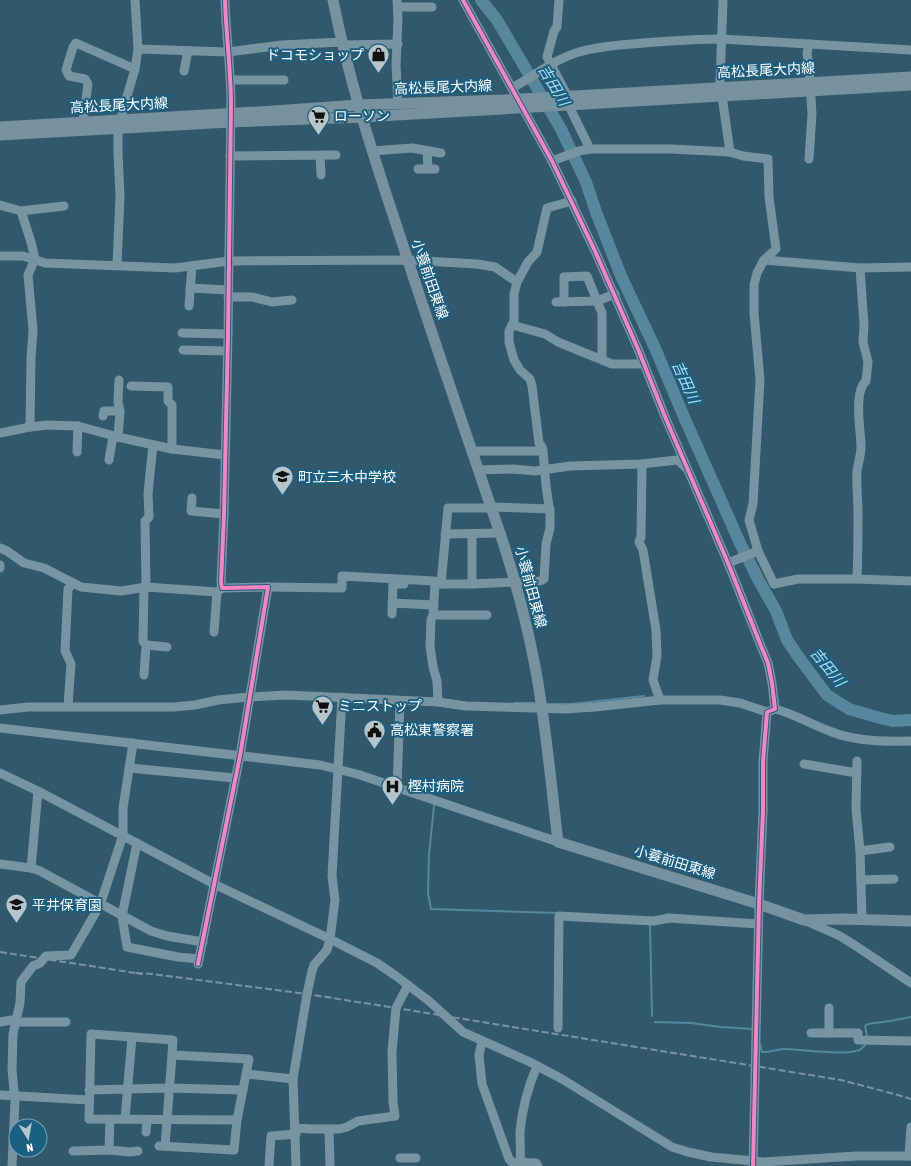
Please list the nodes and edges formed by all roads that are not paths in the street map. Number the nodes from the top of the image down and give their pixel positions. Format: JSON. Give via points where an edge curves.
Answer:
{"nodes":[{"id":1,"x":135,"y":0,"type":"edge"},
{"id":2,"x":225,"y":0,"type":"edge"},
{"id":3,"x":333,"y":0,"type":"edge"},
{"id":4,"x":463,"y":0,"type":"edge"},
{"id":5,"x":559,"y":0,"type":"edge"},
{"id":6,"x":723,"y":0,"type":"edge"},
{"id":7,"x":398,"y":4,"type":"edge"},
{"id":8,"x":432,"y":7,"type":"dead end"},
{"id":9,"x":722,"y":39,"type":"junction"},
{"id":10,"x":342,"y":44,"type":"junction"},
{"id":11,"x":398,"y":44,"type":"junction"},
{"id":12,"x":809,"y":44,"type":"junction"},
{"id":13,"x":138,"y":49,"type":"junction"},
{"id":14,"x":911,"y":50,"type":"edge"},
{"id":15,"x":188,"y":51,"type":"junction"},
{"id":16,"x":228,"y":52,"type":"junction"},
{"id":17,"x":548,"y":67,"type":"junction"},
{"id":18,"x":135,"y":69,"type":"junction"},
{"id":19,"x":184,"y":71,"type":"dead end"},
{"id":20,"x":911,"y":77,"type":"edge"},
{"id":21,"x":231,"y":80,"type":"junction"},
{"id":22,"x":284,"y":80,"type":"dead end"},
{"id":23,"x":911,"y":85,"type":"edge"},
{"id":24,"x":515,"y":87,"type":"junction"},
{"id":25,"x":810,"y":87,"type":"junction"},
{"id":26,"x":721,"y":92,"type":"junction"},
{"id":27,"x":565,"y":101,"type":"junction"},
{"id":28,"x":523,"y":103,"type":"junction"},
{"id":29,"x":398,"y":104,"type":"junction"},
{"id":30,"x":358,"y":106,"type":"junction"},
{"id":31,"x":362,"y":117,"type":"junction"},
{"id":32,"x":230,"y":118,"type":"junction"},
{"id":33,"x":83,"y":121,"type":"junction"},
{"id":34,"x":120,"y":124,"type":"junction"},
{"id":35,"x":0,"y":127,"type":"edge"},
{"id":36,"x":0,"y":135,"type":"edge"},
{"id":37,"x":590,"y":149,"type":"junction"},
{"id":38,"x":372,"y":151,"type":"junction"},
{"id":39,"x":427,"y":151,"type":"junction"},
{"id":40,"x":730,"y":152,"type":"junction"},
{"id":41,"x":441,"y":153,"type":"dead end"},
{"id":42,"x":336,"y":155,"type":"dead end"},
{"id":43,"x":230,"y":156,"type":"junction"},
{"id":44,"x":320,"y":156,"type":"junction"},
{"id":45,"x":809,"y":159,"type":"dead end"},
{"id":46,"x":552,"y":161,"type":"junction"},
{"id":47,"x":418,"y":169,"type":"dead end"},
{"id":48,"x":320,"y":175,"type":"dead end"},
{"id":49,"x":572,"y":201,"type":"junction"},
{"id":50,"x":0,"y":205,"type":"edge"},
{"id":51,"x":64,"y":206,"type":"dead end"},
{"id":52,"x":21,"y":211,"type":"junction"},
{"id":53,"x":0,"y":256,"type":"edge"},
{"id":54,"x":35,"y":259,"type":"junction"},
{"id":55,"x":407,"y":260,"type":"junction"},
{"id":56,"x":764,"y":260,"type":"junction"},
{"id":57,"x":229,"y":261,"type":"junction"},
{"id":58,"x":117,"y":265,"type":"junction"},
{"id":59,"x":192,"y":266,"type":"junction"},
{"id":60,"x":911,"y":267,"type":"edge"},
{"id":61,"x":860,"y":268,"type":"junction"},
{"id":62,"x":517,"y":282,"type":"junction"},
{"id":63,"x":190,"y":288,"type":"junction"},
{"id":64,"x":228,"y":293,"type":"junction"},
{"id":65,"x":614,"y":294,"type":"junction"},
{"id":66,"x":292,"y":300,"type":"dead end"},
{"id":67,"x":597,"y":301,"type":"junction"},
{"id":68,"x":189,"y":306,"type":"dead end"},
{"id":69,"x":512,"y":325,"type":"junction"},
{"id":70,"x":182,"y":333,"type":"dead end"},
{"id":71,"x":228,"y":334,"type":"junction"},
{"id":72,"x":183,"y":350,"type":"dead end"},
{"id":73,"x":227,"y":351,"type":"junction"},
{"id":74,"x":602,"y":359,"type":"junction"},
{"id":75,"x":644,"y":364,"type":"junction"},
{"id":76,"x":119,"y":380,"type":"dead end"},
{"id":77,"x":131,"y":386,"type":"dead end"},
{"id":78,"x":120,"y":411,"type":"junction"},
{"id":79,"x":103,"y":416,"type":"dead end"},
{"id":80,"x":78,"y":426,"type":"junction"},
{"id":81,"x":30,"y":427,"type":"junction"},
{"id":82,"x":0,"y":433,"type":"edge"},
{"id":83,"x":115,"y":436,"type":"junction"},
{"id":84,"x":153,"y":445,"type":"junction"},
{"id":85,"x":172,"y":449,"type":"junction"},
{"id":86,"x":472,"y":451,"type":"junction"},
{"id":87,"x":543,"y":451,"type":"junction"},
{"id":88,"x":77,"y":452,"type":"dead end"},
{"id":89,"x":225,"y":455,"type":"junction"},
{"id":90,"x":109,"y":460,"type":"dead end"},
{"id":91,"x":642,"y":464,"type":"junction"},
{"id":92,"x":479,"y":470,"type":"junction"},
{"id":93,"x":545,"y":470,"type":"junction"},
{"id":94,"x":688,"y":470,"type":"junction"},
{"id":95,"x":192,"y":498,"type":"dead end"},
{"id":96,"x":492,"y":508,"type":"junction"},
{"id":97,"x":550,"y":509,"type":"junction"},
{"id":98,"x":224,"y":514,"type":"junction"},
{"id":99,"x":501,"y":533,"type":"junction"},
{"id":100,"x":445,"y":534,"type":"junction"},
{"id":101,"x":472,"y":534,"type":"junction"},
{"id":102,"x":0,"y":548,"type":"edge"},
{"id":103,"x":758,"y":551,"type":"junction"},
{"id":104,"x":728,"y":563,"type":"junction"},
{"id":105,"x":857,"y":579,"type":"junction"},
{"id":106,"x":911,"y":581,"type":"edge"},
{"id":107,"x":516,"y":582,"type":"junction"},
{"id":108,"x":73,"y":583,"type":"junction"},
{"id":109,"x":437,"y":584,"type":"junction"},
{"id":110,"x":472,"y":584,"type":"junction"},
{"id":111,"x":268,"y":587,"type":"junction"},
{"id":112,"x":145,"y":588,"type":"junction"},
{"id":113,"x":220,"y":590,"type":"junction"},
{"id":114,"x":392,"y":603,"type":"junction"},
{"id":115,"x":434,"y":605,"type":"junction"},
{"id":116,"x":392,"y":614,"type":"dead end"},
{"id":117,"x":433,"y":615,"type":"junction"},
{"id":118,"x":487,"y":615,"type":"dead end"},
{"id":119,"x":214,"y":632,"type":"dead end"},
{"id":120,"x":146,"y":645,"type":"junction"},
{"id":121,"x":167,"y":647,"type":"dead end"},
{"id":122,"x":144,"y":674,"type":"dead end"},
{"id":123,"x":249,"y":697,"type":"junction"},
{"id":124,"x":342,"y":697,"type":"junction"},
{"id":125,"x":660,"y":700,"type":"junction"},
{"id":126,"x":400,"y":701,"type":"junction"},
{"id":127,"x":438,"y":702,"type":"junction"},
{"id":128,"x":68,"y":706,"type":"junction"},
{"id":129,"x":542,"y":709,"type":"junction"},
{"id":130,"x":0,"y":710,"type":"edge"},
{"id":131,"x":771,"y":710,"type":"junction"},
{"id":132,"x":0,"y":728,"type":"edge"},
{"id":133,"x":911,"y":741,"type":"edge"},
{"id":134,"x":133,"y":744,"type":"junction"},
{"id":135,"x":240,"y":756,"type":"junction"},
{"id":136,"x":857,"y":761,"type":"dead end"},
{"id":137,"x":804,"y":764,"type":"dead end"},
{"id":138,"x":129,"y":768,"type":"junction"},
{"id":139,"x":339,"y":770,"type":"junction"},
{"id":140,"x":0,"y":773,"type":"edge"},
{"id":141,"x":857,"y":773,"type":"junction"},
{"id":142,"x":235,"y":778,"type":"junction"},
{"id":143,"x":397,"y":789,"type":"junction"},
{"id":144,"x":38,"y":791,"type":"junction"},
{"id":145,"x":123,"y":835,"type":"junction"},
{"id":146,"x":558,"y":842,"type":"junction"},
{"id":147,"x":137,"y":843,"type":"junction"},
{"id":148,"x":890,"y":848,"type":"dead end"},
{"id":149,"x":860,"y":851,"type":"junction"},
{"id":150,"x":0,"y":864,"type":"edge"},
{"id":151,"x":31,"y":868,"type":"junction"},
{"id":152,"x":894,"y":879,"type":"dead end"},
{"id":153,"x":861,"y":880,"type":"junction"},
{"id":154,"x":214,"y":884,"type":"junction"},
{"id":155,"x":759,"y":904,"type":"junction"},
{"id":156,"x":100,"y":905,"type":"junction"},
{"id":157,"x":122,"y":916,"type":"junction"},
{"id":158,"x":862,"y":919,"type":"junction"},
{"id":159,"x":804,"y":920,"type":"junction"},
{"id":160,"x":911,"y":920,"type":"edge"},
{"id":161,"x":758,"y":924,"type":"junction"},
{"id":162,"x":330,"y":939,"type":"junction"},
{"id":163,"x":203,"y":942,"type":"junction"},
{"id":164,"x":911,"y":983,"type":"edge"},
{"id":165,"x":408,"y":985,"type":"junction"},
{"id":166,"x":830,"y":1008,"type":"dead end"},
{"id":167,"x":0,"y":1022,"type":"edge"},
{"id":168,"x":16,"y":1022,"type":"junction"},
{"id":169,"x":66,"y":1022,"type":"dead end"},
{"id":170,"x":558,"y":1028,"type":"dead end"},
{"id":171,"x":812,"y":1033,"type":"dead end"},
{"id":172,"x":829,"y":1033,"type":"junction"},
{"id":173,"x":132,"y":1037,"type":"junction"},
{"id":174,"x":911,"y":1041,"type":"edge"},
{"id":175,"x":482,"y":1042,"type":"junction"},
{"id":176,"x":172,"y":1055,"type":"junction"},
{"id":177,"x":537,"y":1066,"type":"junction"},
{"id":178,"x":247,"y":1074,"type":"junction"},
{"id":179,"x":293,"y":1079,"type":"junction"},
{"id":180,"x":169,"y":1088,"type":"junction"},
{"id":181,"x":129,"y":1089,"type":"junction"},
{"id":182,"x":89,"y":1090,"type":"junction"},
{"id":183,"x":243,"y":1090,"type":"junction"},
{"id":184,"x":0,"y":1095,"type":"edge"},
{"id":185,"x":14,"y":1095,"type":"junction"},
{"id":186,"x":88,"y":1100,"type":"junction"},
{"id":187,"x":110,"y":1119,"type":"junction"},
{"id":188,"x":126,"y":1119,"type":"junction"},
{"id":189,"x":147,"y":1120,"type":"junction"},
{"id":190,"x":166,"y":1120,"type":"junction"},
{"id":191,"x":237,"y":1120,"type":"junction"},
{"id":192,"x":911,"y":1127,"type":"edge"},
{"id":193,"x":329,"y":1130,"type":"junction"},
{"id":194,"x":296,"y":1131,"type":"junction"},
{"id":195,"x":146,"y":1132,"type":"dead end"},
{"id":196,"x":108,"y":1150,"type":"junction"},
{"id":197,"x":73,"y":1151,"type":"dead end"},
{"id":198,"x":138,"y":1151,"type":"dead end"},
{"id":199,"x":910,"y":1156,"type":"edge"},
{"id":200,"x":753,"y":1163,"type":"edge"},
{"id":201,"x":520,"y":1164,"type":"edge"},
{"id":202,"x":12,"y":1166,"type":"edge"},
{"id":203,"x":269,"y":1166,"type":"edge"},
{"id":204,"x":296,"y":1166,"type":"edge"},
{"id":205,"x":330,"y":1166,"type":"edge"},
{"id":206,"x":538,"y":1166,"type":"edge"}],
"edges":[{"from":1,"to":13,"type":"street"},
{"from":2,"to":16,"type":"street"},
{"from":3,"to":10,"type":"main road","name":"小蓑前田東線"},
{"from":4,"to":24,"type":"street"},
{"from":5,"to":17,"type":"street","via":[[557,27],[547,57]]},
{"from":6,"to":9,"type":"street"},
{"from":7,"to":8,"type":"street"},
{"from":7,"to":11,"type":"street"},
{"from":9,"to":12,"type":"street"},
{"from":9,"to":17,"type":"street","via":[[624,44],[592,49],[569,56]]},
{"from":9,"to":26,"type":"street"},
{"from":10,"to":11,"type":"street"},
{"from":10,"to":16,"type":"street","via":[[282,45]]},
{"from":10,"to":30,"type":"main road","name":"小蓑前田東線"},
{"from":11,"to":29,"type":"street"},
{"from":12,"to":14,"type":"street"},
{"from":12,"to":25,"type":"street","via":[[807,53]]},
{"from":13,"to":15,"type":"street"},
{"from":13,"to":18,"type":"street"},
{"from":15,"to":16,"type":"street"},
{"from":15,"to":19,"type":"street"},
{"from":16,"to":21,"type":"street"},
{"from":17,"to":24,"type":"street"},
{"from":17,"to":27,"type":"street"},
{"from":18,"to":33,"type":"street","via":[[76,43],[72,47],[66,70],[69,76],[85,79],[88,84]]},
{"from":18,"to":34,"type":"street"},
{"from":20,"to":25,"type":"main road","name":"高松長尾大内線"},
{"from":21,"to":22,"type":"street"},
{"from":21,"to":32,"type":"street"},
{"from":23,"to":25,"type":"main road","name":"高松長尾大内線"},
{"from":24,"to":28,"type":"street"},
{"from":25,"to":26,"type":"main road","name":"高松長尾大内線"},
{"from":25,"to":45,"type":"street","via":[[812,114]]},
{"from":26,"to":27,"type":"main road","name":"高松長尾大内線"},
{"from":26,"to":40,"type":"street"},
{"from":27,"to":28,"type":"main road","name":"高松長尾大内線"},
{"from":27,"to":37,"type":"street"},
{"from":28,"to":29,"type":"main road","name":"高松長尾大内線"},
{"from":28,"to":31,"type":"main road","name":"高松長尾大内線"},
{"from":28,"to":46,"type":"street"},
{"from":29,"to":30,"type":"main road","name":"高松長尾大内線"},
{"from":30,"to":31,"type":"main road","name":"小蓑前田東線"},
{"from":30,"to":32,"type":"main road","name":"高松長尾大内線"},
{"from":31,"to":32,"type":"main road","name":"高松長尾大内線"},
{"from":31,"to":38,"type":"main road","name":"小蓑前田東線"},
{"from":32,"to":34,"type":"main road","name":"高松長尾大内線"},
{"from":32,"to":43,"type":"street"},
{"from":33,"to":34,"type":"main road","name":"高松長尾大内線"},
{"from":33,"to":35,"type":"main road","name":"高松長尾大内線"},
{"from":34,"to":36,"type":"main road","name":"高松長尾大内線"},
{"from":34,"to":58,"type":"street"},
{"from":37,"to":40,"type":"street"},
{"from":37,"to":46,"type":"street"},
{"from":38,"to":39,"type":"street","via":[[412,148]]},
{"from":38,"to":55,"type":"main road","name":"小蓑前田東線"},
{"from":39,"to":41,"type":"street"},
{"from":39,"to":47,"type":"street","via":[[431,169]]},
{"from":40,"to":56,"type":"street","via":[[768,159],[769,197],[776,249]]},
{"from":42,"to":44,"type":"street"},
{"from":43,"to":44,"type":"street"},
{"from":43,"to":57,"type":"street"},
{"from":44,"to":48,"type":"street"},
{"from":46,"to":49,"type":"street"},
{"from":49,"to":62,"type":"street","via":[[547,208],[537,252]]},
{"from":49,"to":65,"type":"street"},
{"from":50,"to":52,"type":"street"},
{"from":51,"to":52,"type":"street"},
{"from":52,"to":54,"type":"street"},
{"from":53,"to":54,"type":"street","via":[[24,256]]},
{"from":54,"to":58,"type":"street","via":[[45,262]]},
{"from":54,"to":81,"type":"street","via":[[28,275],[33,330]]},
{"from":55,"to":57,"type":"street"},
{"from":55,"to":62,"type":"street","via":[[495,267]]},
{"from":55,"to":86,"type":"main road","name":"小蓑前田東線"},
{"from":56,"to":61,"type":"street"},
{"from":56,"to":103,"type":"street","via":[[754,285],[760,380],[753,504],[749,520]]},
{"from":57,"to":59,"type":"street"},
{"from":57,"to":64,"type":"street"},
{"from":58,"to":59,"type":"street","via":[[175,268]]},
{"from":59,"to":63,"type":"street"},
{"from":60,"to":61,"type":"street"},
{"from":61,"to":105,"type":"street","via":[[863,342],[868,362],[858,414],[861,446],[857,471]]},
{"from":62,"to":69,"type":"street"},
{"from":63,"to":64,"type":"street"},
{"from":63,"to":68,"type":"street"},
{"from":64,"to":66,"type":"street","via":[[272,302]]},
{"from":64,"to":71,"type":"street"},
{"from":65,"to":67,"type":"street"},
{"from":65,"to":75,"type":"street"},
{"from":67,"to":67,"type":"street","via":[[587,276],[564,276],[560,302]]},
{"from":67,"to":74,"type":"street","via":[[602,313]]},
{"from":69,"to":74,"type":"street","via":[[545,334],[558,342]]},
{"from":69,"to":87,"type":"street","via":[[509,342],[514,360],[530,379],[539,443]]},
{"from":70,"to":71,"type":"street"},
{"from":71,"to":73,"type":"street"},
{"from":72,"to":73,"type":"street"},
{"from":73,"to":89,"type":"street"},
{"from":74,"to":75,"type":"street","via":[[612,364]]},
{"from":75,"to":94,"type":"street"},
{"from":76,"to":78,"type":"street"},
{"from":77,"to":85,"type":"street","via":[[168,387],[168,401],[172,405]]},
{"from":78,"to":79,"type":"street","via":[[104,411]]},
{"from":78,"to":83,"type":"street"},
{"from":80,"to":81,"type":"street"},
{"from":80,"to":83,"type":"street"},
{"from":80,"to":88,"type":"street"},
{"from":81,"to":82,"type":"street"},
{"from":83,"to":84,"type":"street"},
{"from":83,"to":90,"type":"street"},
{"from":84,"to":85,"type":"street"},
{"from":84,"to":112,"type":"street","via":[[148,493],[149,517],[145,521]]},
{"from":85,"to":89,"type":"street"},
{"from":86,"to":87,"type":"street"},
{"from":86,"to":92,"type":"main road","name":"小蓑前田東線"},
{"from":87,"to":93,"type":"street"},
{"from":89,"to":98,"type":"street"},
{"from":91,"to":93,"type":"street","via":[[570,466]]},
{"from":91,"to":94,"type":"street","via":[[677,460]]},
{"from":91,"to":125,"type":"street","via":[[641,537],[638,542],[642,550],[656,630],[657,656],[653,680]]},
{"from":92,"to":93,"type":"street"},
{"from":92,"to":96,"type":"main road","name":"小蓑前田東線"},
{"from":93,"to":97,"type":"street"},
{"from":94,"to":104,"type":"street"},
{"from":95,"to":98,"type":"street","via":[[191,511]]},
{"from":96,"to":97,"type":"street"},
{"from":96,"to":99,"type":"main road","name":"小蓑前田東線"},
{"from":96,"to":100,"type":"street","via":[[448,508]]},
{"from":97,"to":107,"type":"street","via":[[544,579]]},
{"from":98,"to":113,"type":"street"},
{"from":99,"to":101,"type":"street"},
{"from":99,"to":107,"type":"main road","name":"小蓑前田東線"},
{"from":100,"to":101,"type":"street"},
{"from":100,"to":109,"type":"street"},
{"from":101,"to":110,"type":"street"},
{"from":102,"to":108,"type":"street","via":[[24,563],[44,568]]},
{"from":103,"to":104,"type":"street"},
{"from":103,"to":105,"type":"street","via":[[774,584],[798,579]]},
{"from":104,"to":131,"type":"street","via":[[768,663],[772,682]]},
{"from":105,"to":106,"type":"street"},
{"from":107,"to":110,"type":"street"},
{"from":107,"to":129,"type":"main road","name":"小蓑前田東線"},
{"from":108,"to":112,"type":"street","via":[[81,587],[121,591]]},
{"from":108,"to":128,"type":"street","via":[[68,589],[65,651],[71,664]]},
{"from":109,"to":110,"type":"street"},
{"from":109,"to":111,"type":"street","via":[[434,581],[342,576],[342,588]]},
{"from":109,"to":114,"type":"street","via":[[393,584]]},
{"from":109,"to":115,"type":"street"},
{"from":111,"to":113,"type":"street"},
{"from":111,"to":123,"type":"street"},
{"from":112,"to":113,"type":"street"},
{"from":112,"to":120,"type":"street","via":[[143,641]]},
{"from":113,"to":119,"type":"street"},
{"from":114,"to":115,"type":"street"},
{"from":114,"to":116,"type":"street"},
{"from":115,"to":117,"type":"street"},
{"from":117,"to":118,"type":"street"},
{"from":117,"to":127,"type":"street","via":[[430,620],[430,646]]},
{"from":120,"to":121,"type":"street"},
{"from":120,"to":122,"type":"street"},
{"from":123,"to":124,"type":"street"},
{"from":123,"to":128,"type":"street","via":[[173,707]]},
{"from":123,"to":135,"type":"street"},
{"from":124,"to":126,"type":"street"},
{"from":124,"to":139,"type":"street"},
{"from":125,"to":129,"type":"street","via":[[595,707]]},
{"from":125,"to":131,"type":"street","via":[[720,700]]},
{"from":126,"to":127,"type":"street"},
{"from":126,"to":143,"type":"street"},
{"from":127,"to":129,"type":"street","via":[[466,706]]},
{"from":128,"to":130,"type":"street"},
{"from":129,"to":146,"type":"main road","name":"小蓑前田東線"},
{"from":131,"to":133,"type":"street","via":[[784,711],[833,733],[853,738]]},
{"from":131,"to":155,"type":"street","via":[[763,762]]},
{"from":132,"to":134,"type":"street"},
{"from":134,"to":135,"type":"street"},
{"from":134,"to":138,"type":"street"},
{"from":135,"to":139,"type":"street","via":[[320,765]]},
{"from":135,"to":142,"type":"street"},
{"from":136,"to":141,"type":"street"},
{"from":137,"to":141,"type":"street"},
{"from":138,"to":142,"type":"street"},
{"from":138,"to":145,"type":"street"},
{"from":139,"to":143,"type":"street"},
{"from":139,"to":162,"type":"street","via":[[332,876],[335,900]]},
{"from":140,"to":144,"type":"street"},
{"from":141,"to":149,"type":"street","via":[[856,809]]},
{"from":142,"to":154,"type":"street"},
{"from":143,"to":146,"type":"street"},
{"from":144,"to":145,"type":"street"},
{"from":144,"to":151,"type":"street"},
{"from":145,"to":147,"type":"street"},
{"from":145,"to":156,"type":"street"},
{"from":146,"to":155,"type":"main road","name":"小蓑前田東線"},
{"from":147,"to":154,"type":"street"},
{"from":147,"to":157,"type":"street"},
{"from":148,"to":149,"type":"street"},
{"from":149,"to":153,"type":"street"},
{"from":150,"to":151,"type":"street"},
{"from":151,"to":156,"type":"street"},
{"from":152,"to":153,"type":"street"},
{"from":153,"to":158,"type":"street"},
{"from":154,"to":162,"type":"street"},
{"from":154,"to":163,"type":"street"},
{"from":155,"to":159,"type":"main road","name":"小蓑前田東線"},
{"from":155,"to":161,"type":"street"},
{"from":156,"to":157,"type":"street"},
{"from":156,"to":168,"type":"street","via":[[71,955],[46,956],[33,966],[21,982]]},
{"from":157,"to":163,"type":"street","via":[[151,931]]},
{"from":157,"to":163,"type":"street","via":[[127,946],[198,962]]},
{"from":158,"to":159,"type":"main road","name":"小蓑前田東線"},
{"from":158,"to":160,"type":"main road","name":"小蓑前田東線"},
{"from":159,"to":164,"type":"street","via":[[840,936]]},
{"from":161,"to":170,"type":"street","via":[[669,918],[654,921],[559,916]]},
{"from":161,"to":200,"type":"street"},
{"from":162,"to":165,"type":"street","via":[[377,963]]},
{"from":162,"to":179,"type":"street","via":[[327,950],[312,971]]},
{"from":165,"to":175,"type":"street","via":[[463,1032]]},
{"from":165,"to":193,"type":"street","via":[[396,1008],[392,1052],[395,1116],[358,1121],[347,1127]]},
{"from":166,"to":172,"type":"street"},
{"from":167,"to":168,"type":"street"},
{"from":168,"to":169,"type":"street"},
{"from":168,"to":185,"type":"street","via":[[12,1070]]},
{"from":171,"to":172,"type":"street"},
{"from":172,"to":174,"type":"street","via":[[858,1033],[858,1040]]},
{"from":173,"to":176,"type":"street","via":[[173,1040]]},
{"from":173,"to":181,"type":"street"},
{"from":173,"to":182,"type":"street","via":[[91,1034]]},
{"from":175,"to":177,"type":"street"},
{"from":175,"to":201,"type":"street","via":[[479,1055],[482,1084],[509,1159]]},
{"from":176,"to":178,"type":"street","via":[[249,1058]]},
{"from":176,"to":180,"type":"street"},
{"from":177,"to":200,"type":"street","via":[[672,1147],[711,1157]]},
{"from":177,"to":201,"type":"street","via":[[530,1083],[522,1119]]},
{"from":178,"to":179,"type":"street"},
{"from":178,"to":183,"type":"street"},
{"from":179,"to":194,"type":"street"},
{"from":180,"to":181,"type":"street"},
{"from":180,"to":183,"type":"street"},
{"from":180,"to":190,"type":"street"},
{"from":181,"to":182,"type":"street"},
{"from":181,"to":188,"type":"street"},
{"from":182,"to":186,"type":"street"},
{"from":183,"to":191,"type":"street"},
{"from":184,"to":185,"type":"street"},
{"from":185,"to":186,"type":"street"},
{"from":185,"to":202,"type":"street"},
{"from":186,"to":187,"type":"street","via":[[89,1119]]},
{"from":187,"to":188,"type":"street"},
{"from":187,"to":196,"type":"street"},
{"from":188,"to":189,"type":"street"},
{"from":189,"to":190,"type":"street"},
{"from":189,"to":195,"type":"street"},
{"from":190,"to":191,"type":"street"},
{"from":190,"to":191,"type":"street","via":[[162,1146],[234,1150]]},
{"from":192,"to":199,"type":"street"},
{"from":193,"to":194,"type":"street"},
{"from":193,"to":205,"type":"street"},
{"from":194,"to":203,"type":"street","via":[[271,1136]]},
{"from":194,"to":204,"type":"street"},
{"from":196,"to":197,"type":"street"},
{"from":196,"to":198,"type":"street"},
{"from":199,"to":200,"type":"street","via":[[867,1155]]},
{"from":201,"to":206,"type":"street","via":[[536,1163]]}]}
